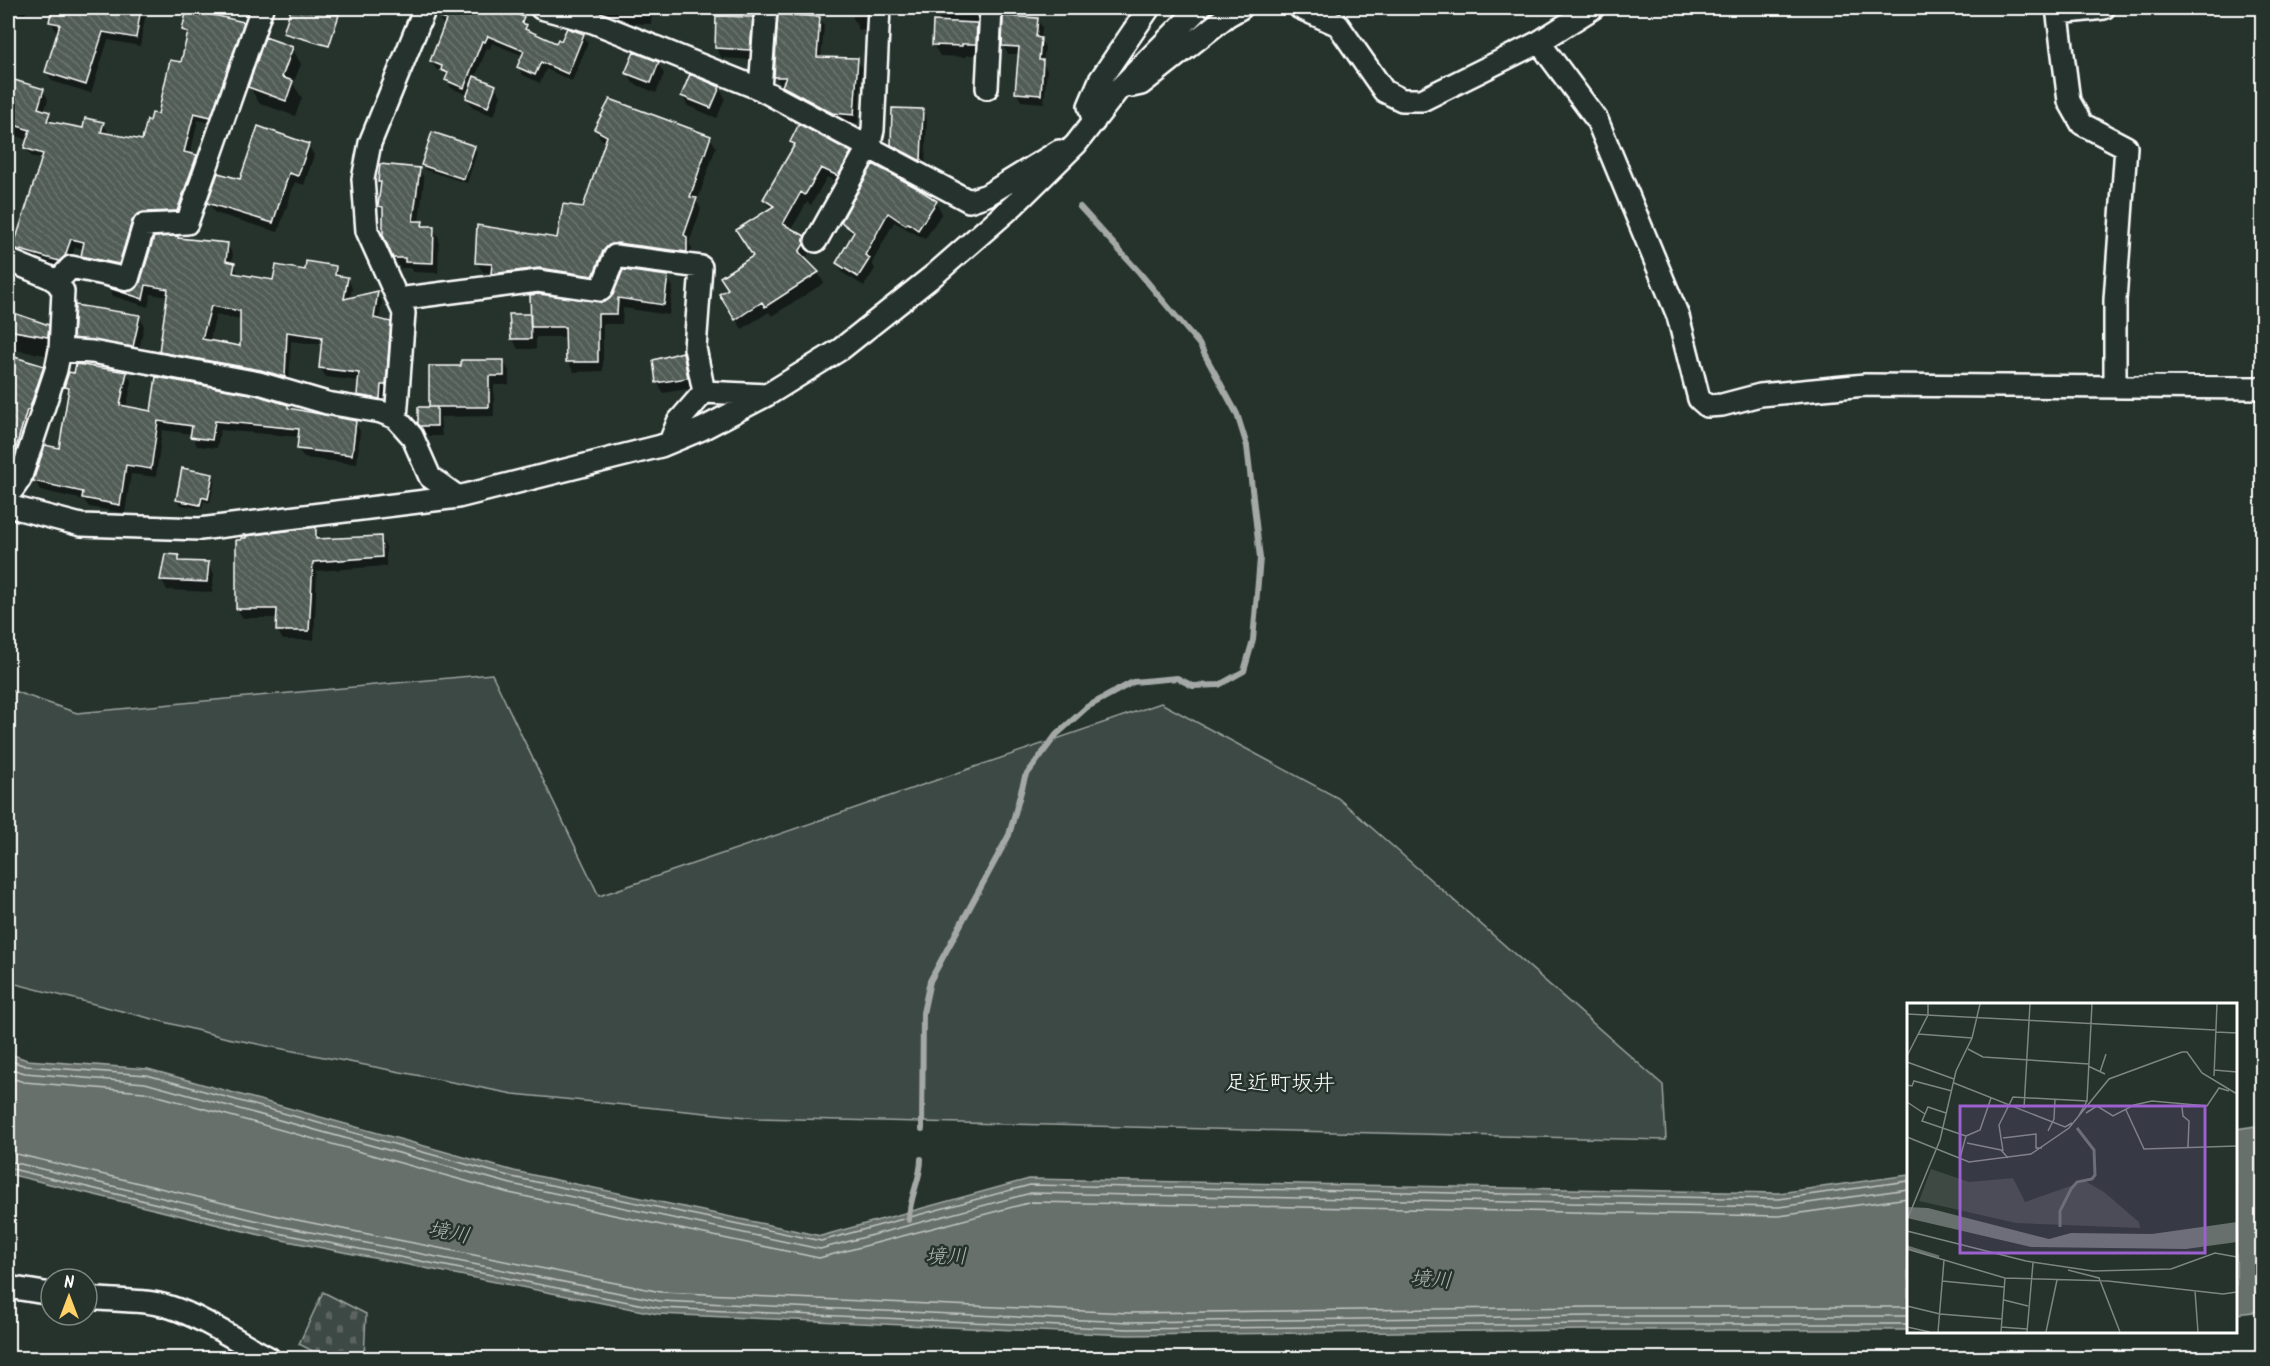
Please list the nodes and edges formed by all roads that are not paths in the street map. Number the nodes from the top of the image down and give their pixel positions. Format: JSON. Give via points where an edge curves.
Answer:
{"nodes":[{"id":1,"x":262,"y":8,"type":"edge"},
{"id":2,"x":425,"y":8,"type":"edge"},
{"id":3,"x":541,"y":8,"type":"edge"},
{"id":4,"x":766,"y":8,"type":"edge"},
{"id":5,"x":879,"y":8,"type":"edge"},
{"id":6,"x":991,"y":8,"type":"edge"},
{"id":7,"x":1149,"y":8,"type":"edge"},
{"id":8,"x":1199,"y":8,"type":"edge"},
{"id":9,"x":1241,"y":8,"type":"edge"},
{"id":10,"x":1300,"y":8,"type":"edge"},
{"id":11,"x":1593,"y":8,"type":"edge"},
{"id":12,"x":2104,"y":8,"type":"edge"},
{"id":13,"x":2058,"y":10,"type":"edge"},
{"id":14,"x":593,"y":15,"type":"edge"},
{"id":15,"x":1539,"y":42,"type":"junction"},
{"id":16,"x":987,"y":88,"type":"dead end"},
{"id":17,"x":760,"y":89,"type":"junction"},
{"id":18,"x":1117,"y":91,"type":"junction"},
{"id":19,"x":1094,"y":122,"type":"junction"},
{"id":20,"x":1076,"y":144,"type":"junction"},
{"id":21,"x":869,"y":146,"type":"junction"},
{"id":22,"x":816,"y":241,"type":"dead end"},
{"id":23,"x":8,"y":260,"type":"edge"},
{"id":24,"x":57,"y":282,"type":"junction"},
{"id":25,"x":398,"y":300,"type":"junction"},
{"id":26,"x":60,"y":350,"type":"junction"},
{"id":27,"x":2115,"y":385,"type":"junction"},
{"id":28,"x":2262,"y":388,"type":"edge"},
{"id":29,"x":704,"y":392,"type":"junction"},
{"id":30,"x":767,"y":395,"type":"junction"},
{"id":31,"x":396,"y":418,"type":"junction"},
{"id":32,"x":670,"y":442,"type":"junction"},
{"id":33,"x":8,"y":489,"type":"edge"},
{"id":34,"x":458,"y":497,"type":"junction"},
{"id":35,"x":8,"y":506,"type":"edge"},
{"id":36,"x":8,"y":1287,"type":"edge"},
{"id":37,"x":39,"y":1292,"type":"edge"},
{"id":38,"x":99,"y":1299,"type":"edge"},
{"id":39,"x":269,"y":1359,"type":"edge"}],
"edges":[{"from":1,"to":24,"type":"street","via":[[187,223],[144,225],[128,279],[71,267]]},
{"from":2,"to":25,"type":"street","via":[[370,143],[363,179],[367,231]]},
{"from":3,"to":14,"type":"street"},
{"from":4,"to":17,"type":"street"},
{"from":5,"to":21,"type":"street"},
{"from":6,"to":16,"type":"street"},
{"from":7,"to":19,"type":"street","via":[[1100,80],[1089,106]]},
{"from":8,"to":18,"type":"street"},
{"from":9,"to":18,"type":"street","via":[[1141,84]]},
{"from":10,"to":15,"type":"street","via":[[1338,25],[1384,91],[1402,100],[1422,100]]},
{"from":11,"to":15,"type":"street"},
{"from":12,"to":13,"type":"street"},
{"from":13,"to":27,"type":"street","via":[[2069,101],[2082,124],[2126,147],[2115,300]]},
{"from":14,"to":17,"type":"street"},
{"from":15,"to":27,"type":"street","via":[[1597,120],[1678,316],[1699,399],[1707,406],[1760,395],[1865,385]]},
{"from":17,"to":21,"type":"street"},
{"from":18,"to":19,"type":"street"},
{"from":19,"to":20,"type":"street"},
{"from":20,"to":21,"type":"street","via":[[1051,154],[987,195],[969,201]]},
{"from":20,"to":30,"type":"street","via":[[934,275],[841,349]]},
{"from":21,"to":22,"type":"street"},
{"from":23,"to":24,"type":"street"},
{"from":24,"to":26,"type":"street","via":[[63,291]]},
{"from":25,"to":29,"type":"street","via":[[538,281],[601,290],[615,256],[701,267],[695,348]]},
{"from":25,"to":31,"type":"street","via":[[404,313]]},
{"from":26,"to":31,"type":"street","via":[[92,352],[259,383]]},
{"from":26,"to":33,"type":"street","via":[[20,479],[13,489]]},
{"from":27,"to":28,"type":"street"},
{"from":29,"to":30,"type":"street"},
{"from":29,"to":32,"type":"street","via":[[678,422]]},
{"from":30,"to":32,"type":"street"},
{"from":31,"to":34,"type":"street","via":[[412,436],[430,477]]},
{"from":32,"to":34,"type":"street"},
{"from":34,"to":35,"type":"street","via":[[200,529],[81,525]]},
{"from":36,"to":37,"type":"street"},
{"from":38,"to":39,"type":"street","via":[[171,1307]]}]}
